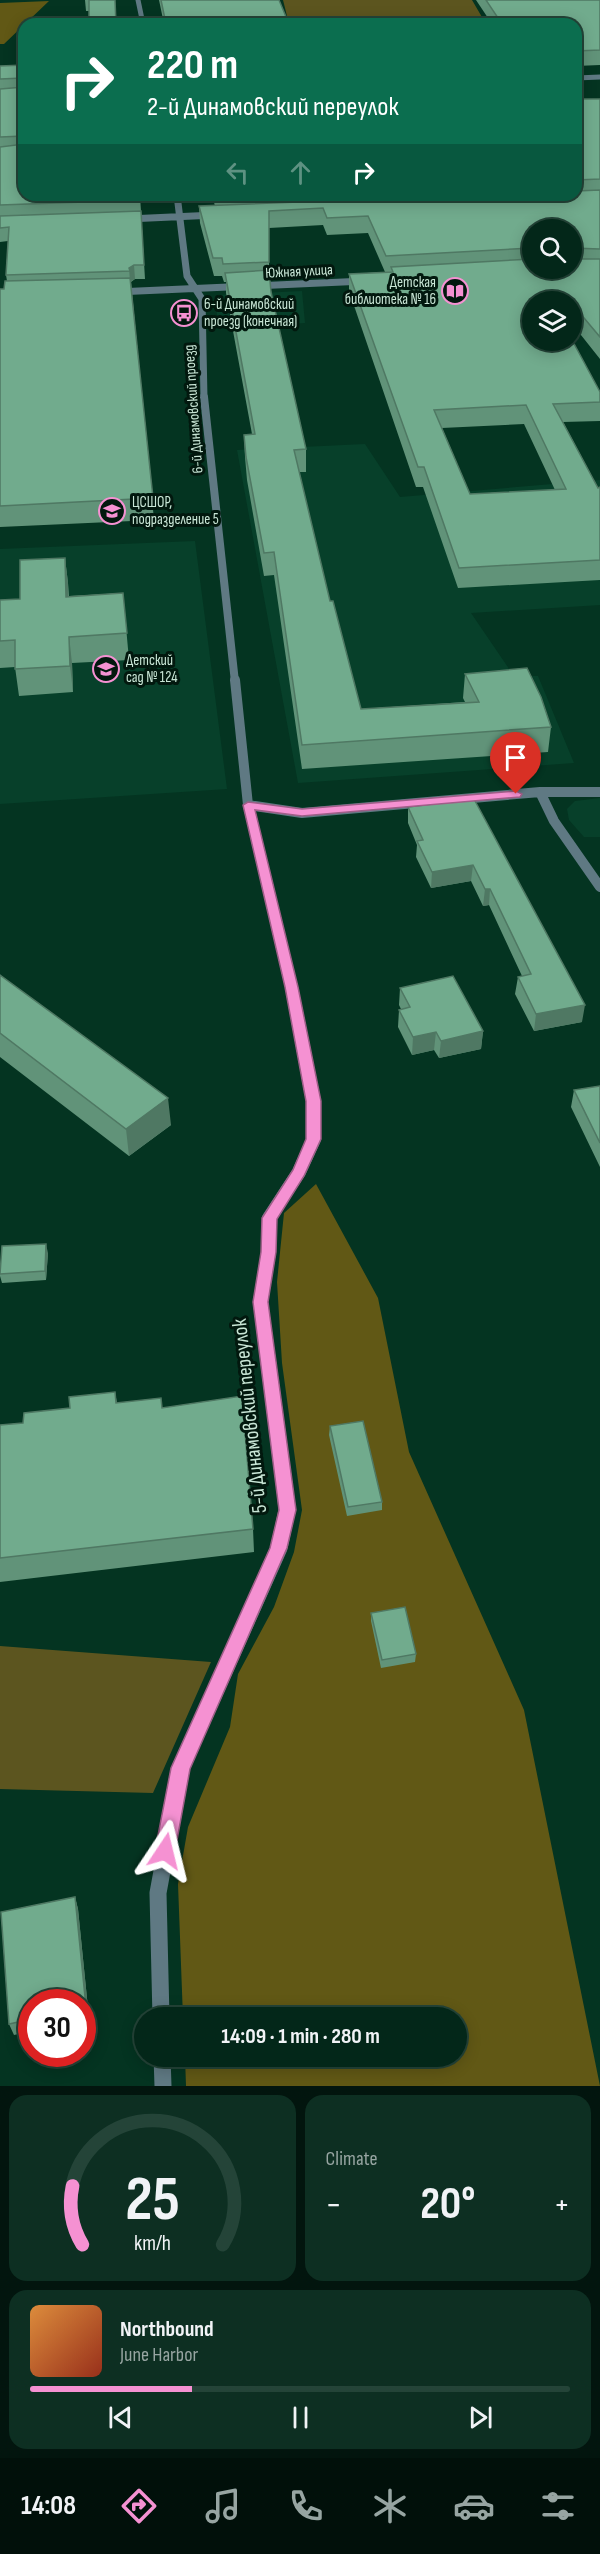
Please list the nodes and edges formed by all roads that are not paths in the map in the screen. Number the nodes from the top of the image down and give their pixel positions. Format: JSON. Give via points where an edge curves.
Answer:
{"nodes":[{"id":1,"x":138,"y":0,"type":"edge"},
{"id":2,"x":142,"y":18,"type":"edge"},
{"id":3,"x":600,"y":77,"type":"edge"},
{"id":4,"x":582,"y":78,"type":"edge"},
{"id":5,"x":178,"y":201,"type":"edge"},
{"id":6,"x":224,"y":214,"type":"edge"},
{"id":7,"x":180,"y":217,"type":"junction"},
{"id":8,"x":114,"y":220,"type":"edge"},
{"id":9,"x":373,"y":280,"type":"edge"},
{"id":10,"x":197,"y":288,"type":"junction"},
{"id":11,"x":104,"y":292,"type":"edge"},
{"id":12,"x":540,"y":792,"type":"junction"},
{"id":13,"x":600,"y":792,"type":"edge"},
{"id":14,"x":248,"y":805,"type":"junction"},
{"id":15,"x":600,"y":887,"type":"edge"},
{"id":16,"x":161,"y":2007,"type":"edge"},
{"id":17,"x":162,"y":2067,"type":"edge"},
{"id":18,"x":163,"y":2086,"type":"edge"}],
"edges":[{"from":1,"to":2,"type":"street"},
{"from":3,"to":4,"type":"street"},
{"from":5,"to":7,"type":"street","name":"6-й Динамовский проезд"},
{"from":6,"to":7,"type":"street"},
{"from":7,"to":8,"type":"street"},
{"from":7,"to":10,"type":"street","name":"6-й Динамовский проезд","via":[[187,276]]},
{"from":9,"to":10,"type":"street","name":"Южная улица"},
{"from":10,"to":11,"type":"street","name":"Южная улица"},
{"from":10,"to":14,"type":"street","name":"6-й Динамовский проезд"},
{"from":12,"to":13,"type":"street"},
{"from":12,"to":14,"type":"street","via":[[302,813]]},
{"from":12,"to":15,"type":"street","via":[[554,821]]},
{"from":14,"to":16,"type":"street","name":"5-й Динамовский переулок","via":[[292,987],[314,1101],[314,1139],[299,1172],[269,1218],[269,1252],[260,1302],[287,1510],[279,1548],[180,1768],[158,1893]]},
{"from":17,"to":18,"type":"street"}]}
